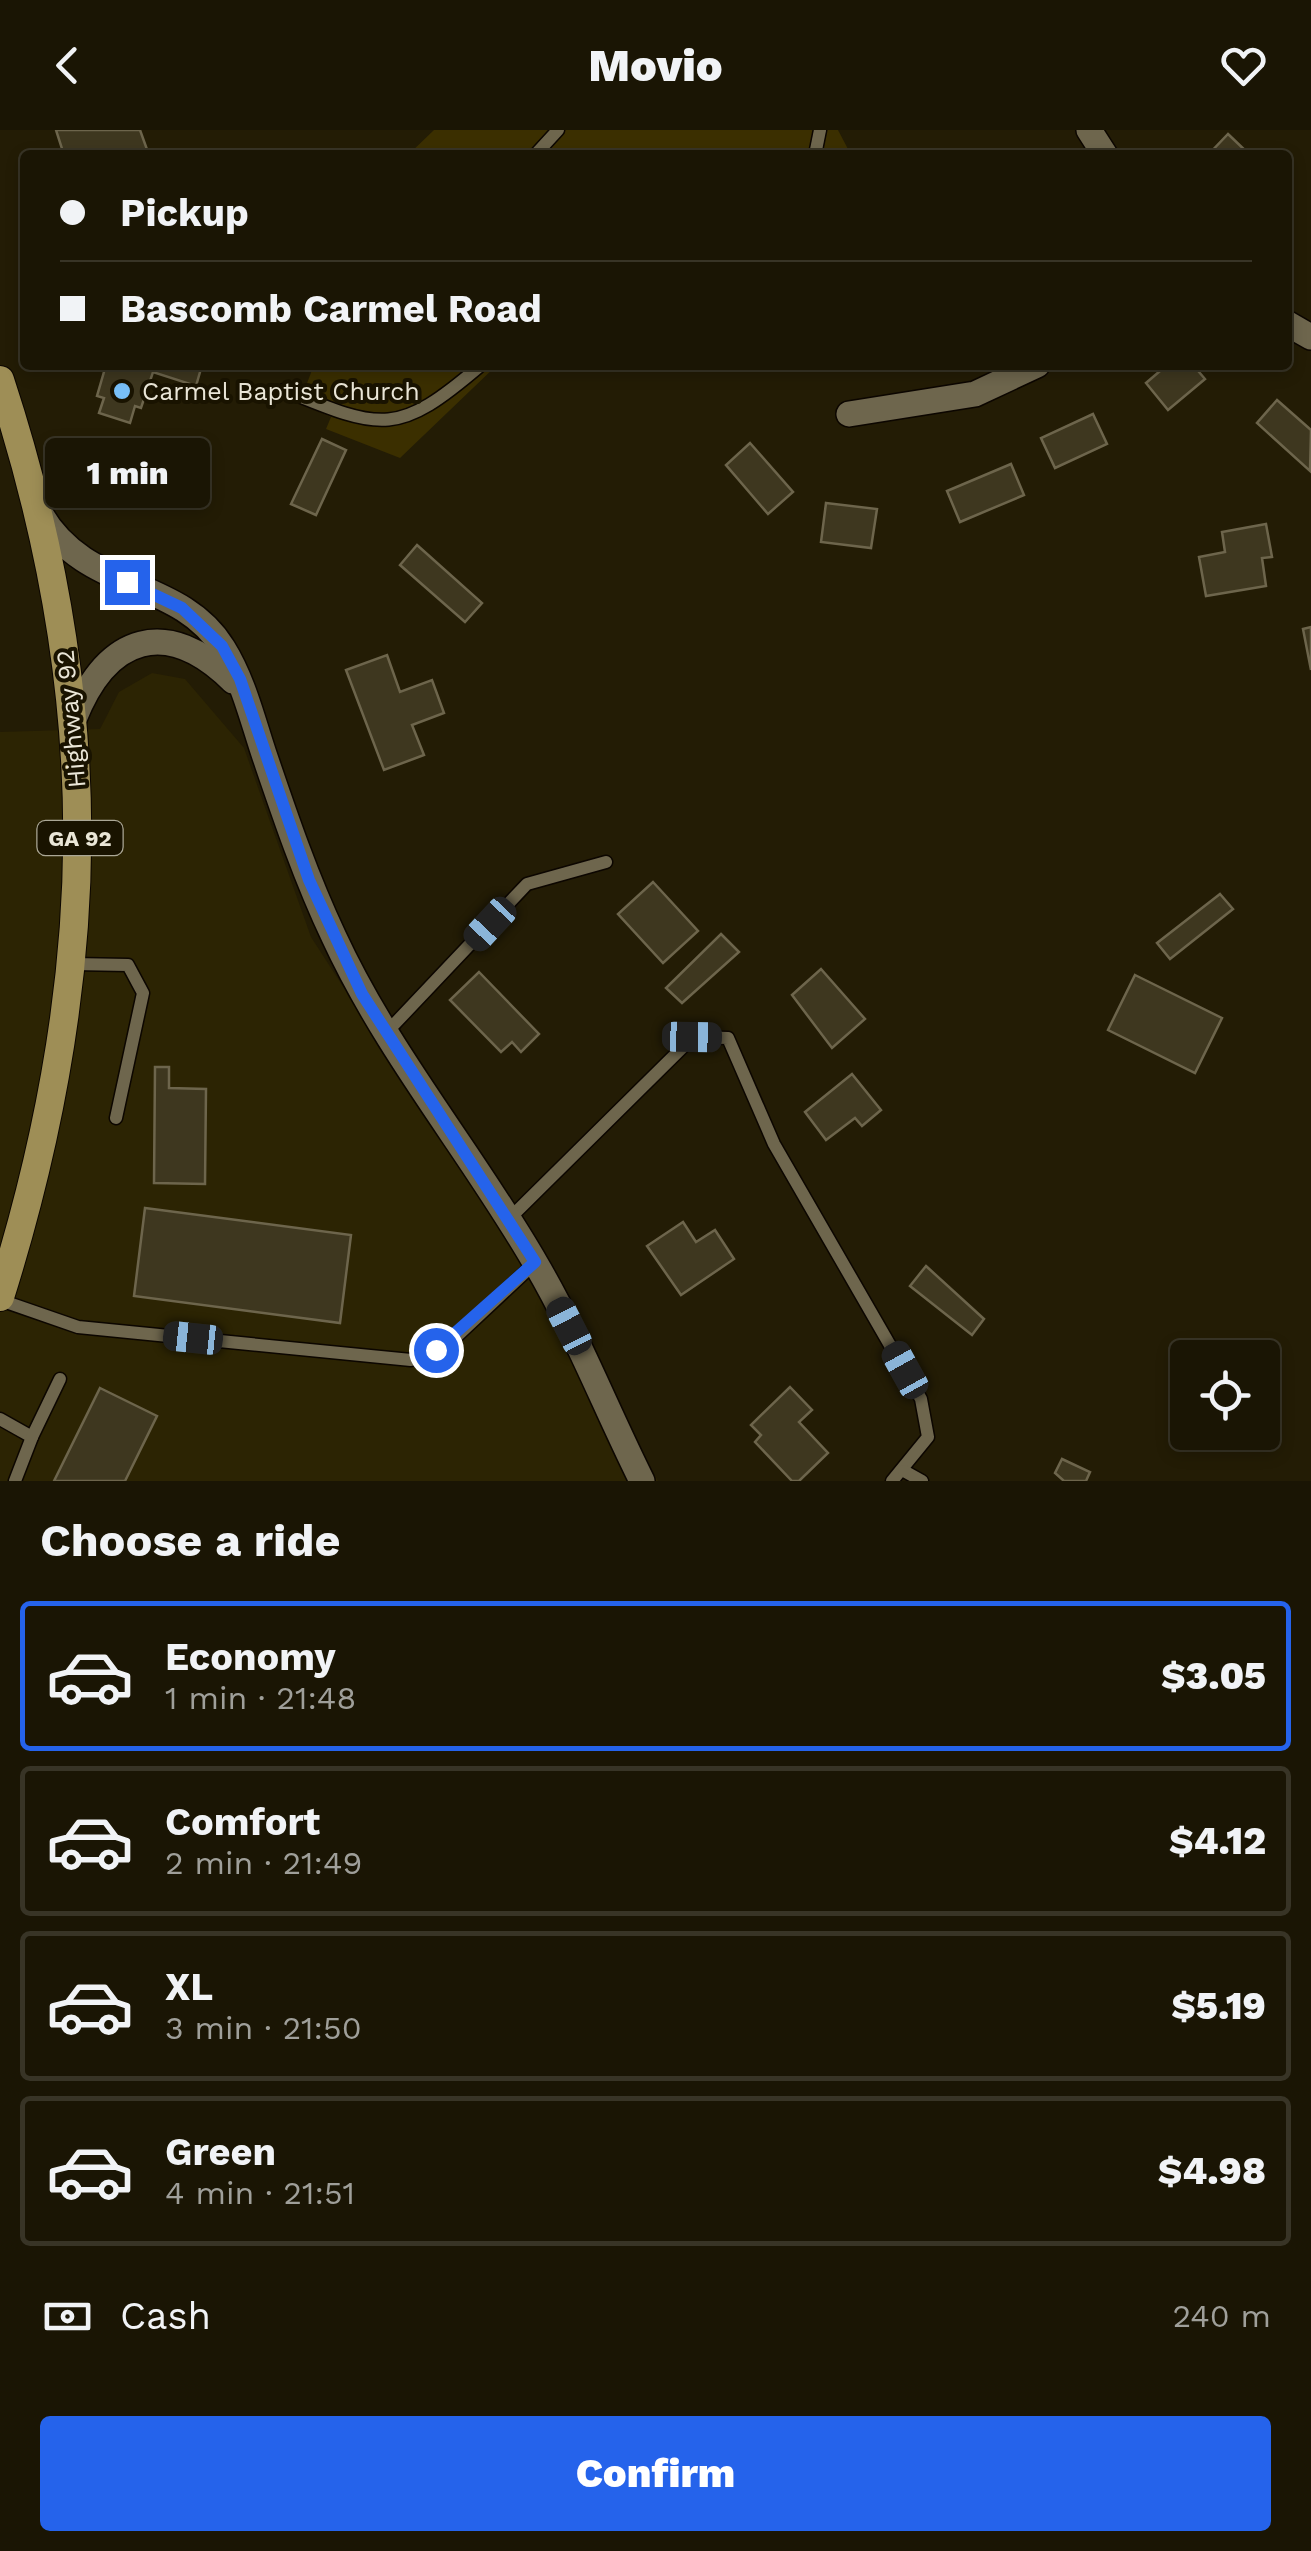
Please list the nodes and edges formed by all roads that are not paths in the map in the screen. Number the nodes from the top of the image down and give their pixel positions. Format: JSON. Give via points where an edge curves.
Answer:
{"nodes":[{"id":1,"x":558,"y":130,"type":"edge"},
{"id":2,"x":540,"y":150,"type":"edge"},
{"id":3,"x":475,"y":370,"type":"edge"},
{"id":4,"x":1027,"y":370,"type":"edge"},
{"id":5,"x":0,"y":380,"type":"edge"},
{"id":6,"x":284,"y":390,"type":"dead end"},
{"id":7,"x":849,"y":414,"type":"dead end"},
{"id":8,"x":40,"y":512,"type":"junction"},
{"id":9,"x":247,"y":705,"type":"junction"},
{"id":10,"x":74,"y":719,"type":"junction"},
{"id":11,"x":606,"y":862,"type":"dead end"},
{"id":12,"x":74,"y":964,"type":"junction"},
{"id":13,"x":386,"y":1033,"type":"junction"},
{"id":14,"x":116,"y":1118,"type":"dead end"},
{"id":15,"x":508,"y":1220,"type":"junction"},
{"id":16,"x":535,"y":1262,"type":"junction"},
{"id":17,"x":0,"y":1299,"type":"edge"},
{"id":18,"x":60,"y":1379,"type":"dead end"},
{"id":19,"x":0,"y":1419,"type":"edge"},
{"id":20,"x":32,"y":1437,"type":"junction"},
{"id":21,"x":904,"y":1471,"type":"junction"},
{"id":22,"x":15,"y":1481,"type":"edge"},
{"id":23,"x":642,"y":1481,"type":"edge"},
{"id":24,"x":892,"y":1481,"type":"edge"},
{"id":25,"x":922,"y":1481,"type":"edge"}],
"edges":[{"from":1,"to":2,"type":"lane"},
{"from":3,"to":6,"type":"lane","via":[[421,413],[383,422]]},
{"from":4,"to":7,"type":"street","via":[[975,394]]},
{"from":5,"to":8,"type":"main road","name":"Highway 92","number":"GA 92"},
{"from":8,"to":9,"type":"street","via":[[55,540],[74,556],[207,627],[240,679]]},
{"from":8,"to":10,"type":"main road","name":"Highway 92","number":"GA 92"},
{"from":9,"to":10,"type":"street","via":[[233,681],[190,646],[144,643],[100,672]]},
{"from":9,"to":13,"type":"street","via":[[309,880]]},
{"from":10,"to":12,"type":"main road","name":"Highway 92","number":"GA 92","via":[[80,843]]},
{"from":11,"to":13,"type":"lane","via":[[528,884]]},
{"from":12,"to":14,"type":"lane","via":[[128,965],[143,993]]},
{"from":12,"to":17,"type":"main road","name":"Highway 92","number":"GA 92","via":[[44,1140]]},
{"from":13,"to":15,"type":"street"},
{"from":15,"to":16,"type":"street"},
{"from":15,"to":21,"type":"lane","via":[[692,1037],[728,1038],[774,1144],[921,1399],[928,1437]]},
{"from":16,"to":17,"type":"lane","via":[[458,1335],[412,1360],[78,1327]]},
{"from":16,"to":23,"type":"street"},
{"from":18,"to":20,"type":"lane"},
{"from":19,"to":20,"type":"lane"},
{"from":20,"to":22,"type":"lane"},
{"from":21,"to":24,"type":"lane"},
{"from":21,"to":25,"type":"lane"}]}
